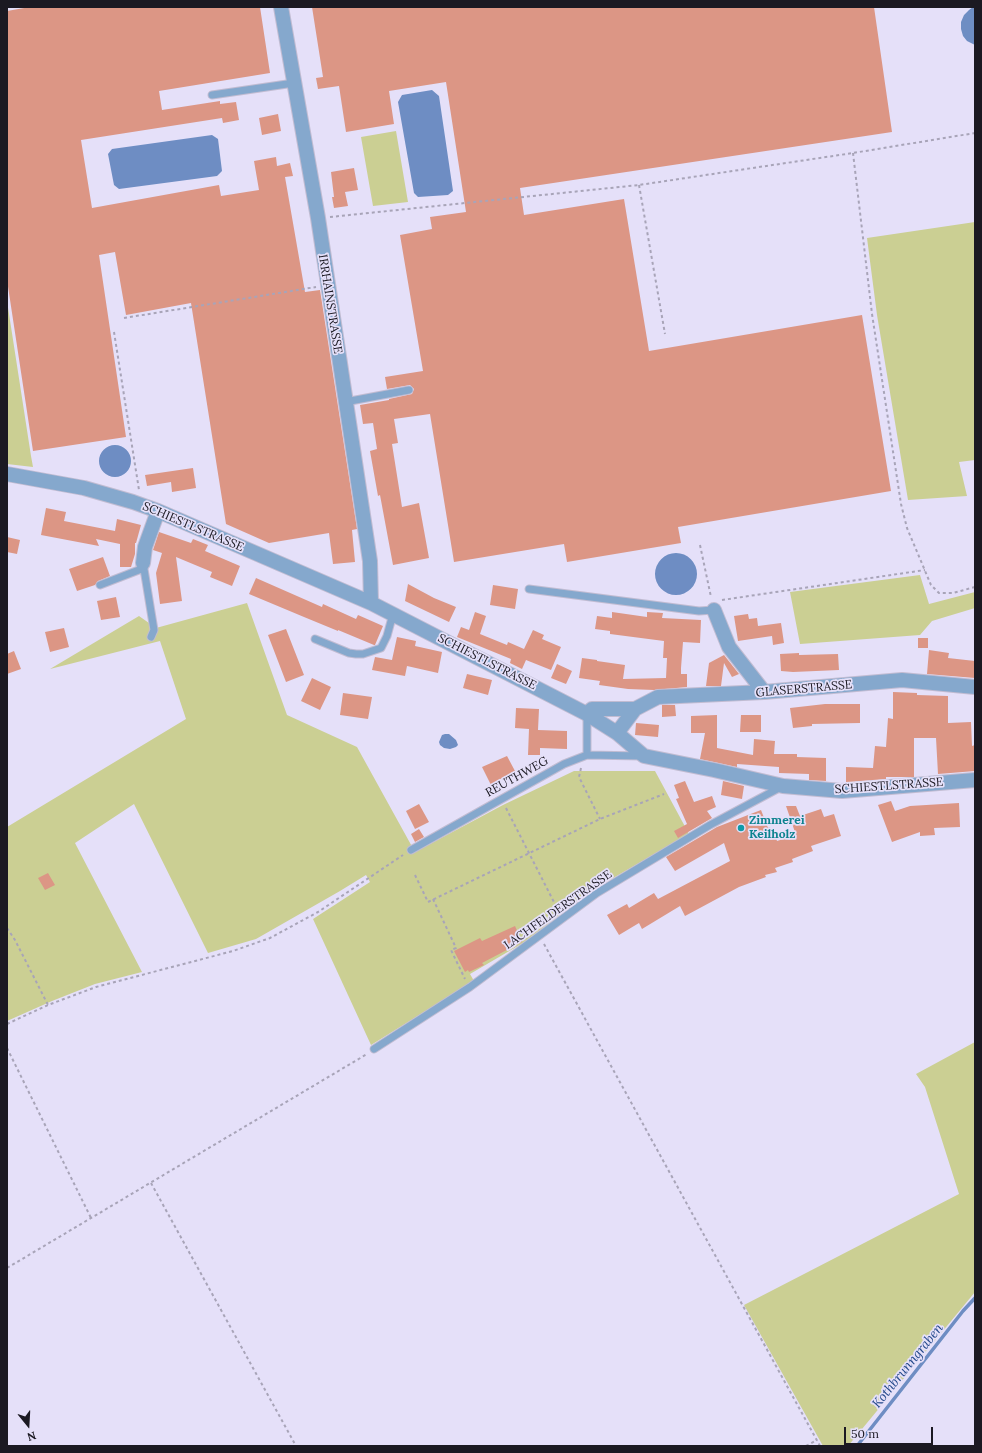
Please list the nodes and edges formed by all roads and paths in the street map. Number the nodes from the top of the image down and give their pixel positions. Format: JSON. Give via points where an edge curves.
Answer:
{"nodes":[{"id":1,"x":281,"y":7,"type":"edge"},
{"id":2,"x":294,"y":83,"type":"junction"},
{"id":3,"x":212,"y":95,"type":"dead end"},
{"id":4,"x":975,"y":133,"type":"edge"},
{"id":5,"x":853,"y":153,"type":"junction"},
{"id":6,"x":639,"y":185,"type":"junction"},
{"id":7,"x":318,"y":218,"type":"junction"},
{"id":8,"x":327,"y":285,"type":"junction"},
{"id":9,"x":124,"y":318,"type":"dead end"},
{"id":10,"x":114,"y":332,"type":"dead end"},
{"id":11,"x":665,"y":334,"type":"dead end"},
{"id":12,"x":409,"y":390,"type":"dead end"},
{"id":13,"x":345,"y":402,"type":"junction"},
{"id":14,"x":7,"y":474,"type":"edge"},
{"id":15,"x":134,"y":502,"type":"junction"},
{"id":16,"x":158,"y":511,"type":"junction"},
{"id":17,"x":700,"y":545,"type":"dead end"},
{"id":18,"x":144,"y":565,"type":"junction"},
{"id":19,"x":924,"y":570,"type":"junction"},
{"id":20,"x":100,"y":585,"type":"dead end"},
{"id":21,"x":975,"y":588,"type":"edge"},
{"id":22,"x":529,"y":589,"type":"dead end"},
{"id":23,"x":371,"y":603,"type":"junction"},
{"id":24,"x":713,"y":606,"type":"junction"},
{"id":25,"x":393,"y":614,"type":"junction"},
{"id":26,"x":151,"y":637,"type":"dead end"},
{"id":27,"x":316,"y":639,"type":"dead end"},
{"id":28,"x":975,"y":687,"type":"edge"},
{"id":29,"x":764,"y":692,"type":"junction"},
{"id":30,"x":635,"y":709,"type":"junction"},
{"id":31,"x":587,"y":714,"type":"junction"},
{"id":32,"x":617,"y":733,"type":"junction"},
{"id":33,"x":587,"y":756,"type":"junction"},
{"id":34,"x":644,"y":756,"type":"junction"},
{"id":35,"x":975,"y":780,"type":"edge"},
{"id":36,"x":783,"y":786,"type":"junction"},
{"id":37,"x":664,"y":794,"type":"dead end"},
{"id":38,"x":506,"y":808,"type":"dead end"},
{"id":39,"x":600,"y":819,"type":"junction"},
{"id":40,"x":411,"y":850,"type":"joint"},
{"id":41,"x":529,"y":853,"type":"junction"},
{"id":42,"x":415,"y":875,"type":"dead end"},
{"id":43,"x":433,"y":899,"type":"junction"},
{"id":44,"x":558,"y":910,"type":"dead end"},
{"id":45,"x":7,"y":928,"type":"edge"},
{"id":46,"x":540,"y":935,"type":"junction"},
{"id":47,"x":469,"y":988,"type":"junction"},
{"id":48,"x":48,"y":1005,"type":"junction"},
{"id":49,"x":7,"y":1024,"type":"edge"},
{"id":50,"x":7,"y":1048,"type":"edge"},
{"id":51,"x":374,"y":1049,"type":"joint"},
{"id":52,"x":151,"y":1183,"type":"junction"},
{"id":53,"x":91,"y":1218,"type":"junction"},
{"id":54,"x":7,"y":1268,"type":"edge"},
{"id":55,"x":817,"y":1440,"type":"junction"},
{"id":56,"x":296,"y":1446,"type":"edge"},
{"id":57,"x":806,"y":1446,"type":"edge"},
{"id":58,"x":820,"y":1446,"type":"edge"}],
"edges":[{"from":1,"to":2,"type":"street","name":"IRRHAINSTRASSE"},
{"from":2,"to":3,"type":"lane"},
{"from":2,"to":7,"type":"street","name":"IRRHAINSTRASSE"},
{"from":4,"to":5,"type":"path"},
{"from":5,"to":6,"type":"path"},
{"from":5,"to":19,"type":"path","via":[[872,314],[901,504],[907,528]]},
{"from":6,"to":7,"type":"path"},
{"from":6,"to":11,"type":"path"},
{"from":7,"to":8,"type":"street","name":"IRRHAINSTRASSE"},
{"from":8,"to":9,"type":"path"},
{"from":8,"to":13,"type":"street","name":"IRRHAINSTRASSE"},
{"from":10,"to":15,"type":"path","via":[[139,492]]},
{"from":12,"to":13,"type":"lane"},
{"from":13,"to":23,"type":"street","name":"IRRHAINSTRASSE","via":[[370,561]]},
{"from":14,"to":15,"type":"street","name":"SCHIESTLSTRASSE","via":[[84,488]]},
{"from":15,"to":16,"type":"street","name":"SCHIESTLSTRASSE"},
{"from":16,"to":18,"type":"street","via":[[145,547]]},
{"from":16,"to":23,"type":"street","name":"SCHIESTLSTRASSE"},
{"from":17,"to":24,"type":"path"},
{"from":18,"to":20,"type":"lane"},
{"from":18,"to":26,"type":"lane","via":[[154,630]]},
{"from":19,"to":21,"type":"path","via":[[931,585],[940,593]]},
{"from":19,"to":24,"type":"path"},
{"from":22,"to":24,"type":"lane","via":[[699,611]]},
{"from":23,"to":25,"type":"street","name":"SCHIESTLSTRASSE"},
{"from":24,"to":29,"type":"street","via":[[729,647]]},
{"from":25,"to":27,"type":"lane","via":[[381,648],[363,654],[349,653]]},
{"from":25,"to":31,"type":"street","name":"SCHIESTLSTRASSE"},
{"from":28,"to":29,"type":"street","name":"GLASERSTRASSE","via":[[902,680]]},
{"from":29,"to":30,"type":"street","name":"GLASERSTRASSE","via":[[658,697]]},
{"from":30,"to":31,"type":"street","name":"GLASERSTRASSE","via":[[592,709]]},
{"from":30,"to":32,"type":"street","name":"GLASERSTRASSE"},
{"from":31,"to":32,"type":"street","name":"SCHIESTLSTRASSE"},
{"from":31,"to":33,"type":"lane"},
{"from":32,"to":34,"type":"street","name":"SCHIESTLSTRASSE"},
{"from":33,"to":34,"type":"lane","name":"REUTHWEG"},
{"from":33,"to":39,"type":"path","via":[[579,777]]},
{"from":33,"to":40,"type":"lane","name":"REUTHWEG","via":[[564,764]]},
{"from":34,"to":36,"type":"street","name":"SCHIESTLSTRASSE"},
{"from":35,"to":36,"type":"street","name":"SCHIESTLSTRASSE","via":[[842,792]]},
{"from":36,"to":46,"type":"lane","name":"LACHFELDERSTRASSE","via":[[710,825],[597,893]]},
{"from":37,"to":39,"type":"path"},
{"from":38,"to":41,"type":"path"},
{"from":39,"to":41,"type":"path"},
{"from":40,"to":48,"type":"path","via":[[318,912],[270,938],[233,951],[96,987]]},
{"from":41,"to":43,"type":"path"},
{"from":41,"to":44,"type":"path"},
{"from":42,"to":43,"type":"path","via":[[428,902]]},
{"from":43,"to":47,"type":"path","via":[[456,948],[451,950]]},
{"from":45,"to":48,"type":"path"},
{"from":46,"to":47,"type":"lane","name":"LACHFELDERSTRASSE"},
{"from":46,"to":55,"type":"path"},
{"from":47,"to":51,"type":"lane","name":"LACHFELDERSTRASSE"},
{"from":48,"to":49,"type":"path"},
{"from":50,"to":53,"type":"path"},
{"from":51,"to":52,"type":"path"},
{"from":52,"to":53,"type":"path"},
{"from":52,"to":56,"type":"path"},
{"from":53,"to":54,"type":"path"},
{"from":55,"to":57,"type":"path"},
{"from":55,"to":58,"type":"path"}]}
